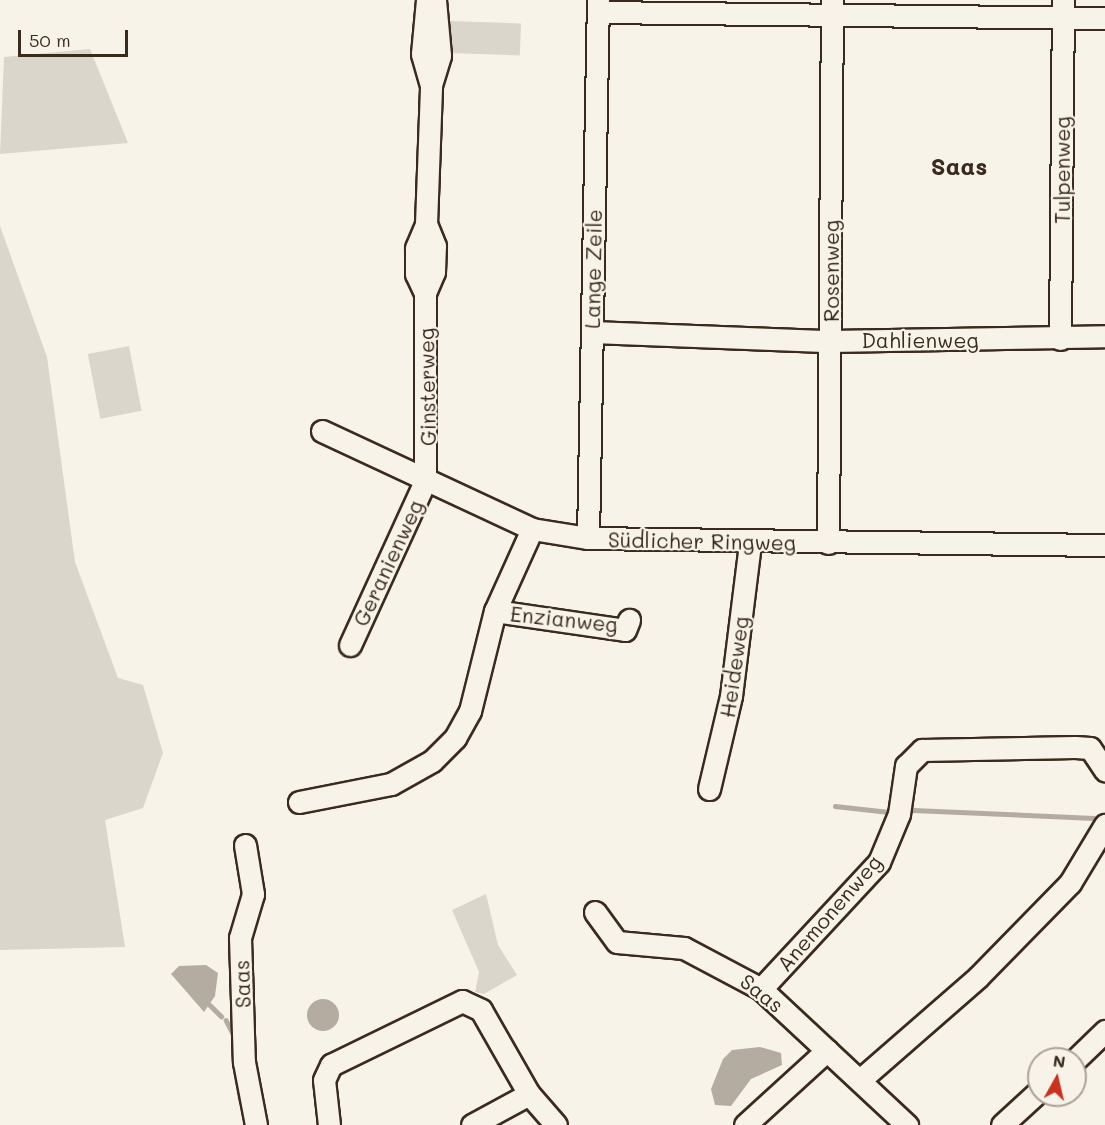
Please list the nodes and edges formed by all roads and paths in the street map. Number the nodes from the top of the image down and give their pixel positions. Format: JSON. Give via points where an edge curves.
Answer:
{"nodes":[{"id":1,"x":427,"y":0,"type":"edge"},
{"id":2,"x":435,"y":0,"type":"edge"},
{"id":3,"x":598,"y":6,"type":"edge"},
{"id":4,"x":832,"y":7,"type":"edge"},
{"id":5,"x":1063,"y":9,"type":"edge"},
{"id":6,"x":1105,"y":18,"type":"edge"},
{"id":7,"x":431,"y":85,"type":"junction"},
{"id":8,"x":591,"y":332,"type":"junction"},
{"id":9,"x":1105,"y":336,"type":"edge"},
{"id":10,"x":1060,"y":339,"type":"junction"},
{"id":11,"x":830,"y":341,"type":"junction"},
{"id":12,"x":322,"y":432,"type":"dead end"},
{"id":13,"x":425,"y":481,"type":"junction"},
{"id":14,"x":532,"y":529,"type":"junction"},
{"id":15,"x":588,"y":538,"type":"junction"},
{"id":16,"x":750,"y":543,"type":"junction"},
{"id":17,"x":828,"y":543,"type":"junction"},
{"id":18,"x":1105,"y":545,"type":"edge"},
{"id":19,"x":495,"y":610,"type":"junction"},
{"id":20,"x":629,"y":620,"type":"dead end"},
{"id":21,"x":350,"y":645,"type":"dead end"},
{"id":22,"x":1105,"y":770,"type":"edge"},
{"id":23,"x":709,"y":789,"type":"dead end"},
{"id":24,"x":299,"y":802,"type":"dead end"},
{"id":25,"x":1105,"y":825,"type":"edge"},
{"id":26,"x":245,"y":846,"type":"dead end"},
{"id":27,"x":595,"y":912,"type":"dead end"},
{"id":28,"x":761,"y":989,"type":"junction"},
{"id":29,"x":1105,"y":1031,"type":"edge"},
{"id":30,"x":1087,"y":1048,"type":"edge"},
{"id":31,"x":827,"y":1050,"type":"junction"},
{"id":32,"x":860,"y":1080,"type":"junction"},
{"id":33,"x":529,"y":1094,"type":"junction"},
{"id":34,"x":1027,"y":1101,"type":"edge"},
{"id":35,"x":1008,"y":1118,"type":"edge"},
{"id":36,"x":256,"y":1125,"type":"edge"},
{"id":37,"x":329,"y":1125,"type":"edge"},
{"id":38,"x":472,"y":1125,"type":"edge"},
{"id":39,"x":556,"y":1125,"type":"edge"},
{"id":40,"x":745,"y":1125,"type":"edge"},
{"id":41,"x":907,"y":1125,"type":"edge"},
{"id":42,"x":986,"y":1125,"type":"edge"}],
"edges":[{"from":1,"to":7,"type":"street","name":"Ginsterweg","via":[[422,54]]},
{"from":2,"to":7,"type":"street","name":"Ginsterweg","via":[[440,55]]},
{"from":3,"to":4,"type":"street"},
{"from":3,"to":8,"type":"street","name":"Lange Zeile"},
{"from":4,"to":5,"type":"street"},
{"from":4,"to":11,"type":"street","name":"Rosenweg"},
{"from":5,"to":6,"type":"street"},
{"from":5,"to":10,"type":"street","name":"Tulpenweg"},
{"from":7,"to":13,"type":"street","name":"Ginsterweg","via":[[426,224],[416,248],[416,274],[425,293]]},
{"from":8,"to":11,"type":"street","name":"Dahlienweg"},
{"from":8,"to":15,"type":"street","name":"Lange Zeile"},
{"from":9,"to":10,"type":"street","name":"Dahlienweg"},
{"from":10,"to":11,"type":"street","name":"Dahlienweg"},
{"from":11,"to":17,"type":"street","name":"Rosenweg"},
{"from":12,"to":13,"type":"street","name":"Südlicher Ringweg"},
{"from":13,"to":14,"type":"street","name":"Südlicher Ringweg"},
{"from":13,"to":21,"type":"street","name":"Geranienweg"},
{"from":14,"to":15,"type":"street","name":"Südlicher Ringweg"},
{"from":14,"to":19,"type":"street"},
{"from":15,"to":16,"type":"street","name":"Südlicher Ringweg"},
{"from":16,"to":17,"type":"street","name":"Südlicher Ringweg"},
{"from":16,"to":23,"type":"street","name":"Heideweg","via":[[732,696]]},
{"from":17,"to":18,"type":"street","name":"Südlicher Ringweg"},
{"from":19,"to":20,"type":"street","name":"Enzianweg","via":[[625,630]]},
{"from":19,"to":24,"type":"street","via":[[477,714],[432,761],[397,781]]},
{"from":22,"to":28,"type":"street","name":"Anemonenweg","via":[[1089,748],[922,750],[906,766],[899,814],[879,862]]},
{"from":25,"to":32,"type":"street","via":[[1070,883],[978,977]]},
{"from":26,"to":36,"type":"street","name":"Saas","via":[[253,894],[240,938],[244,1062]]},
{"from":27,"to":28,"type":"street","name":"Saas","via":[[617,942],[684,948]]},
{"from":28,"to":31,"type":"street","name":"Saas"},
{"from":29,"to":30,"type":"street"},
{"from":31,"to":32,"type":"street","name":"Saas"},
{"from":31,"to":40,"type":"street"},
{"from":32,"to":41,"type":"street","name":"Saas"},
{"from":33,"to":37,"type":"street","via":[[481,1010],[455,1002],[332,1065],[324,1080]]},
{"from":33,"to":38,"type":"street"},
{"from":33,"to":39,"type":"street"},
{"from":34,"to":35,"type":"street"},
{"from":35,"to":42,"type":"street"}]}
